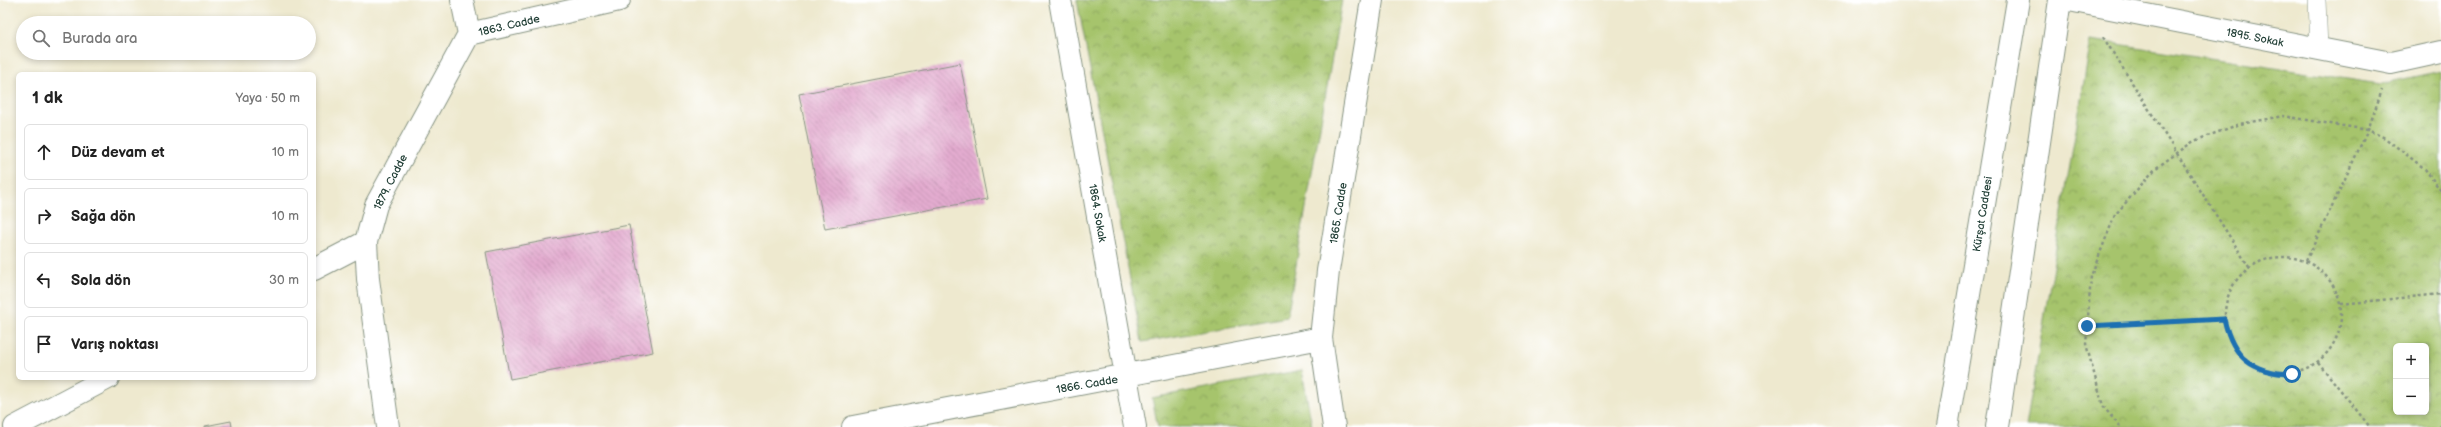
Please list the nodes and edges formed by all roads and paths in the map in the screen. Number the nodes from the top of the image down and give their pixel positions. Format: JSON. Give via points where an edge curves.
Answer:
{"nodes":[{"id":1,"x":462,"y":0,"type":"edge"},
{"id":2,"x":619,"y":0,"type":"edge"},
{"id":3,"x":1060,"y":0,"type":"edge"},
{"id":4,"x":1372,"y":0,"type":"edge"},
{"id":5,"x":2018,"y":0,"type":"edge"},
{"id":6,"x":2060,"y":0,"type":"edge"},
{"id":7,"x":2317,"y":0,"type":"edge"},
{"id":8,"x":2075,"y":1,"type":"edge"},
{"id":9,"x":469,"y":34,"type":"junction"},
{"id":10,"x":2319,"y":49,"type":"junction"},
{"id":11,"x":2441,"y":52,"type":"edge"},
{"id":12,"x":2391,"y":64,"type":"junction"},
{"id":13,"x":2368,"y":130,"type":"junction"},
{"id":14,"x":2175,"y":154,"type":"junction"},
{"id":15,"x":2441,"y":191,"type":"edge"},
{"id":16,"x":366,"y":242,"type":"junction"},
{"id":17,"x":2306,"y":262,"type":"junction"},
{"id":18,"x":2249,"y":267,"type":"junction"},
{"id":19,"x":316,"y":268,"type":"edge"},
{"id":20,"x":2441,"y":294,"type":"edge"},
{"id":21,"x":2341,"y":304,"type":"junction"},
{"id":22,"x":2224,"y":319,"type":"junction"},
{"id":23,"x":2087,"y":326,"type":"junction"},
{"id":24,"x":1321,"y":338,"type":"junction"},
{"id":25,"x":2318,"y":362,"type":"junction"},
{"id":26,"x":1126,"y":377,"type":"junction"},
{"id":27,"x":104,"y":380,"type":"edge"},
{"id":28,"x":15,"y":427,"type":"edge"},
{"id":29,"x":388,"y":427,"type":"edge"},
{"id":30,"x":853,"y":427,"type":"edge"},
{"id":31,"x":1135,"y":427,"type":"edge"},
{"id":32,"x":1334,"y":427,"type":"edge"},
{"id":33,"x":1947,"y":427,"type":"edge"},
{"id":34,"x":1997,"y":427,"type":"edge"},
{"id":35,"x":2120,"y":427,"type":"edge"},
{"id":36,"x":2370,"y":427,"type":"edge"}],
"edges":[{"from":1,"to":9,"type":"street"},
{"from":2,"to":9,"type":"street","name":"1863. Cadde"},
{"from":3,"to":26,"type":"street","name":"1864. Sokak"},
{"from":4,"to":24,"type":"street","name":"1865. Cadde","via":[[1328,271]]},
{"from":5,"to":33,"type":"street","name":"Kürşat Caddesi"},
{"from":6,"to":34,"type":"street"},
{"from":7,"to":10,"type":"lane"},
{"from":8,"to":10,"type":"street","name":"1895. Sokak"},
{"from":8,"to":14,"type":"path"},
{"from":9,"to":16,"type":"street","name":"1879. Cadde","via":[[376,205]]},
{"from":10,"to":12,"type":"street","name":"1895. Sokak"},
{"from":11,"to":12,"type":"street","name":"1895. Sokak"},
{"from":12,"to":13,"type":"path"},
{"from":13,"to":14,"type":"path","via":[[2282,116],[2240,124],[2194,141]]},
{"from":13,"to":15,"type":"path","via":[[2385,138],[2426,169]]},
{"from":13,"to":17,"type":"path"},
{"from":14,"to":18,"type":"path"},
{"from":14,"to":23,"type":"path","via":[[2156,168],[2114,215],[2091,276]]},
{"from":16,"to":19,"type":"street"},
{"from":16,"to":29,"type":"street","name":"1879. Cadde","via":[[368,279]]},
{"from":17,"to":18,"type":"path","via":[[2286,257],[2267,259]]},
{"from":17,"to":21,"type":"path","via":[[2322,271],[2334,286]]},
{"from":18,"to":22,"type":"path","via":[[2235,282],[2226,300]]},
{"from":20,"to":21,"type":"path"},
{"from":21,"to":25,"type":"path","via":[[2341,323],[2336,341]]},
{"from":22,"to":23,"type":"path"},
{"from":22,"to":25,"type":"path","via":[[2228,338],[2255,367],[2273,373],[2292,374]]},
{"from":23,"to":35,"type":"path","via":[[2086,344],[2103,406]]},
{"from":24,"to":26,"type":"street","name":"1866. Cadde"},
{"from":24,"to":32,"type":"street","name":"1865. Cadde"},
{"from":25,"to":36,"type":"path"},
{"from":26,"to":30,"type":"street","name":"1866. Cadde"},
{"from":26,"to":31,"type":"street","name":"1864. Sokak"},
{"from":27,"to":28,"type":"street"}]}
